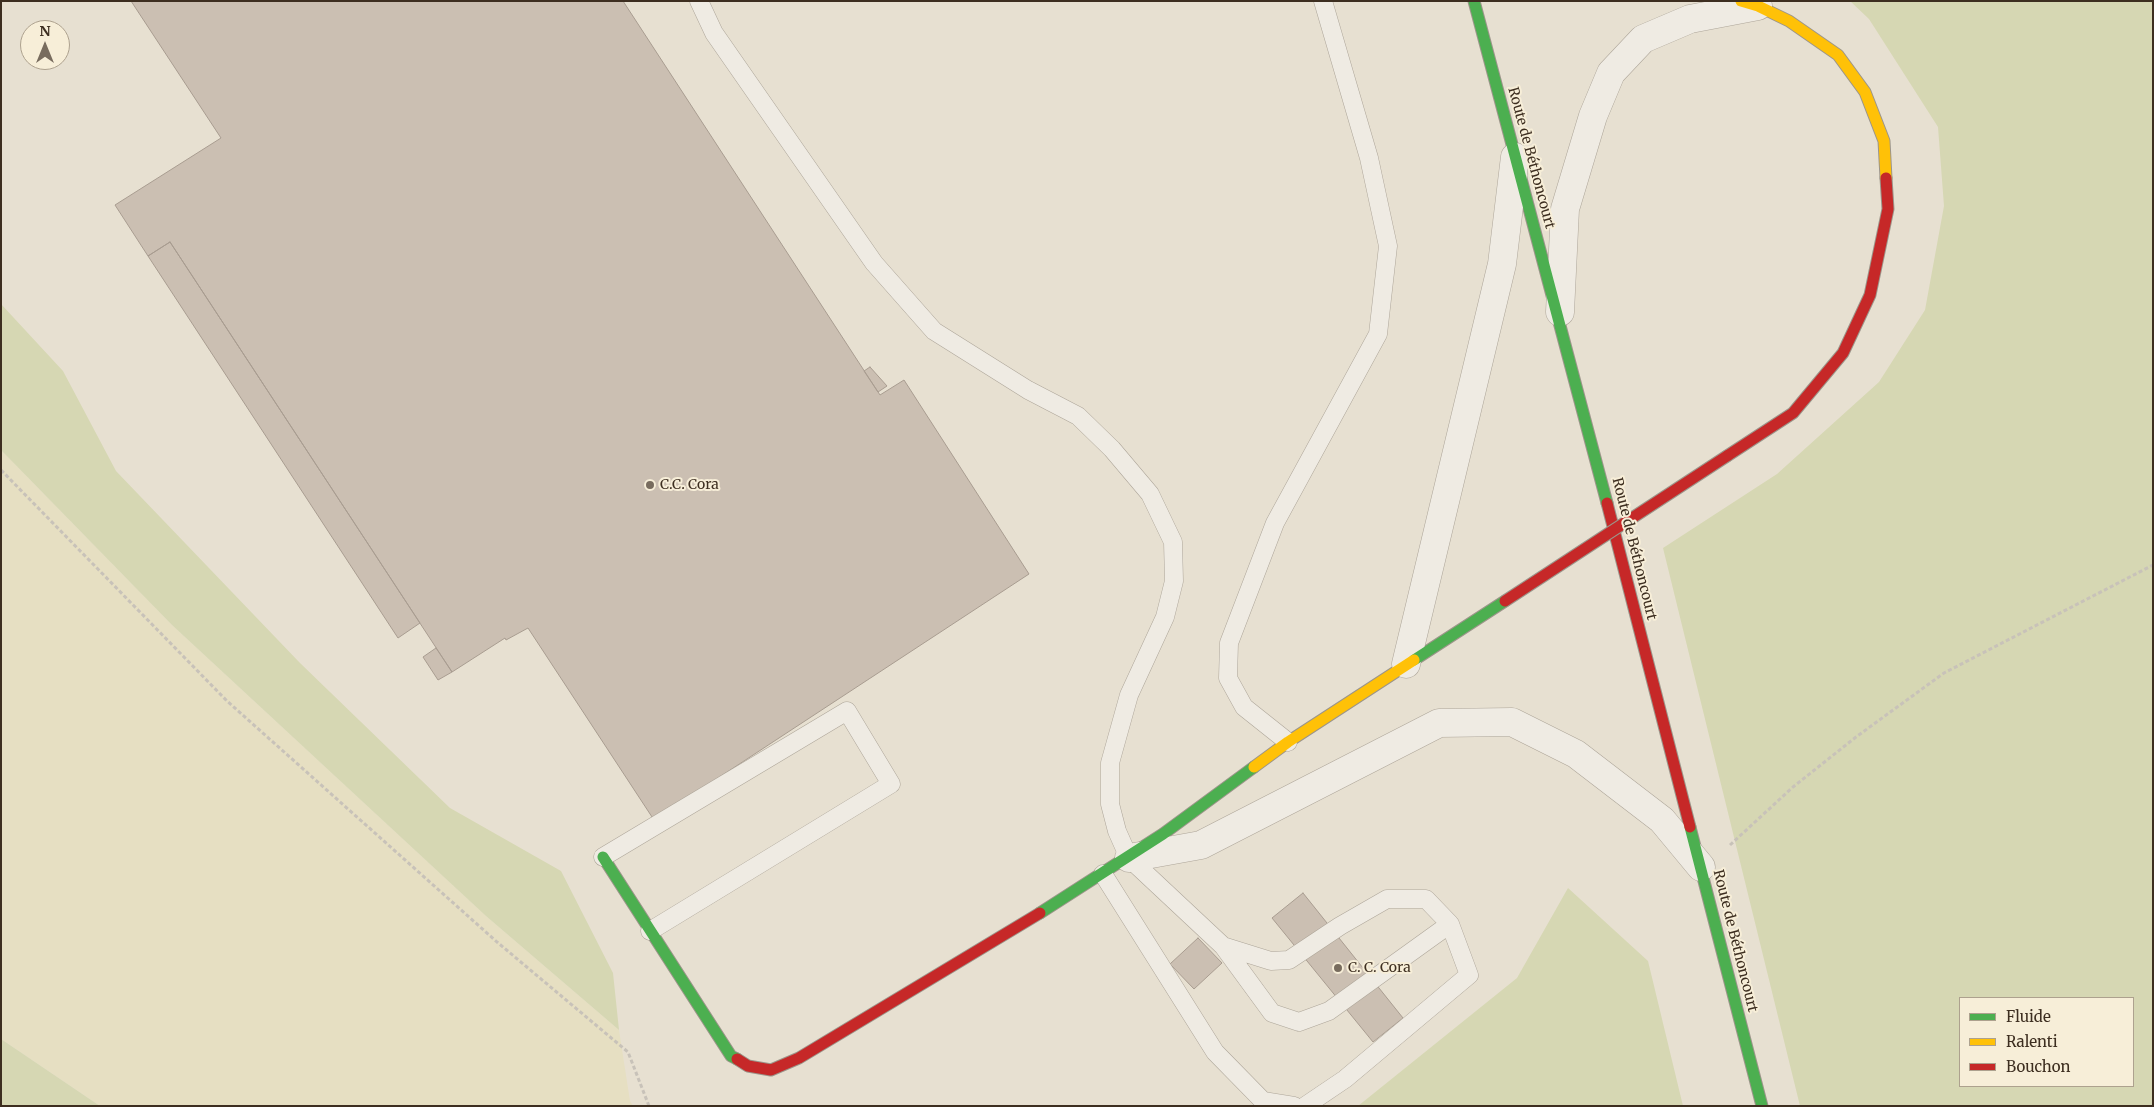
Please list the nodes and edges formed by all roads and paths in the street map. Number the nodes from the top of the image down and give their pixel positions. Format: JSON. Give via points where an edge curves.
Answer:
{"nodes":[{"id":1,"x":699,"y":1,"type":"edge"},
{"id":2,"x":1323,"y":1,"type":"edge"},
{"id":3,"x":1474,"y":1,"type":"edge"},
{"id":4,"x":1750,"y":3,"type":"edge"},
{"id":5,"x":1515,"y":157,"type":"junction"},
{"id":6,"x":1559,"y":318,"type":"junction"},
{"id":7,"x":1,"y":470,"type":"edge"},
{"id":8,"x":2153,"y":565,"type":"edge"},
{"id":9,"x":1406,"y":664,"type":"junction"},
{"id":10,"x":1288,"y":742,"type":"junction"},
{"id":11,"x":1724,"y":851,"type":"dead end"},
{"id":12,"x":603,"y":857,"type":"joint"},
{"id":13,"x":1129,"y":858,"type":"junction"},
{"id":14,"x":1701,"y":867,"type":"junction"},
{"id":15,"x":1103,"y":874,"type":"junction"},
{"id":16,"x":1450,"y":924,"type":"junction"},
{"id":17,"x":650,"y":932,"type":"junction"},
{"id":18,"x":1223,"y":946,"type":"junction"},
{"id":19,"x":649,"y":1106,"type":"edge"},
{"id":20,"x":1294,"y":1106,"type":"edge"},
{"id":21,"x":1306,"y":1106,"type":"edge"},
{"id":22,"x":1762,"y":1106,"type":"edge"}],
"edges":[{"from":1,"to":13,"type":"lane","via":[[714,33],[874,263],[934,331],[1028,390],[1078,416],[1112,449],[1150,494],[1173,542],[1174,581],[1165,617],[1129,695],[1110,763],[1110,804]]},
{"from":2,"to":10,"type":"lane","via":[[1368,158],[1388,246],[1378,334],[1275,524],[1229,643],[1228,678],[1244,708]]},
{"from":3,"to":5,"type":"street","name":"Route de Béthoncourt"},
{"from":4,"to":6,"type":"street","via":[[1690,19],[1643,39],[1611,73],[1593,116],[1564,209]]},
{"from":4,"to":9,"type":"street","bridge":true,"via":[[1789,21],[1838,54],[1864,92],[1884,142],[1888,209],[1870,295],[1844,353],[1793,413]]},
{"from":5,"to":6,"type":"street","name":"Route de Béthoncourt"},
{"from":5,"to":9,"type":"street","via":[[1502,264]]},
{"from":6,"to":14,"type":"street","name":"Route de Béthoncourt"},
{"from":7,"to":19,"type":"path","via":[[227,701],[496,942],[628,1052]]},
{"from":8,"to":11,"type":"path","via":[[1944,673],[1793,787]]},
{"from":9,"to":10,"type":"street"},
{"from":10,"to":13,"type":"street"},
{"from":12,"to":17,"type":"street"},
{"from":12,"to":17,"type":"lane","via":[[847,711],[892,784]]},
{"from":13,"to":14,"type":"street","via":[[1200,845],[1439,723],[1512,722],[1576,754],[1662,820]]},
{"from":13,"to":15,"type":"street"},
{"from":13,"to":18,"type":"lane"},
{"from":14,"to":22,"type":"street","name":"Route de Béthoncourt"},
{"from":15,"to":17,"type":"street","via":[[799,1058],[771,1070],[748,1066],[731,1056]]},
{"from":15,"to":20,"type":"lane","via":[[1215,1052],[1263,1101]]},
{"from":16,"to":18,"type":"lane","via":[[1426,899],[1387,899],[1289,960],[1271,961]]},
{"from":16,"to":18,"type":"lane","via":[[1329,1011],[1299,1022],[1272,1013]]},
{"from":16,"to":21,"type":"lane","via":[[1469,975],[1345,1079]]}]}
